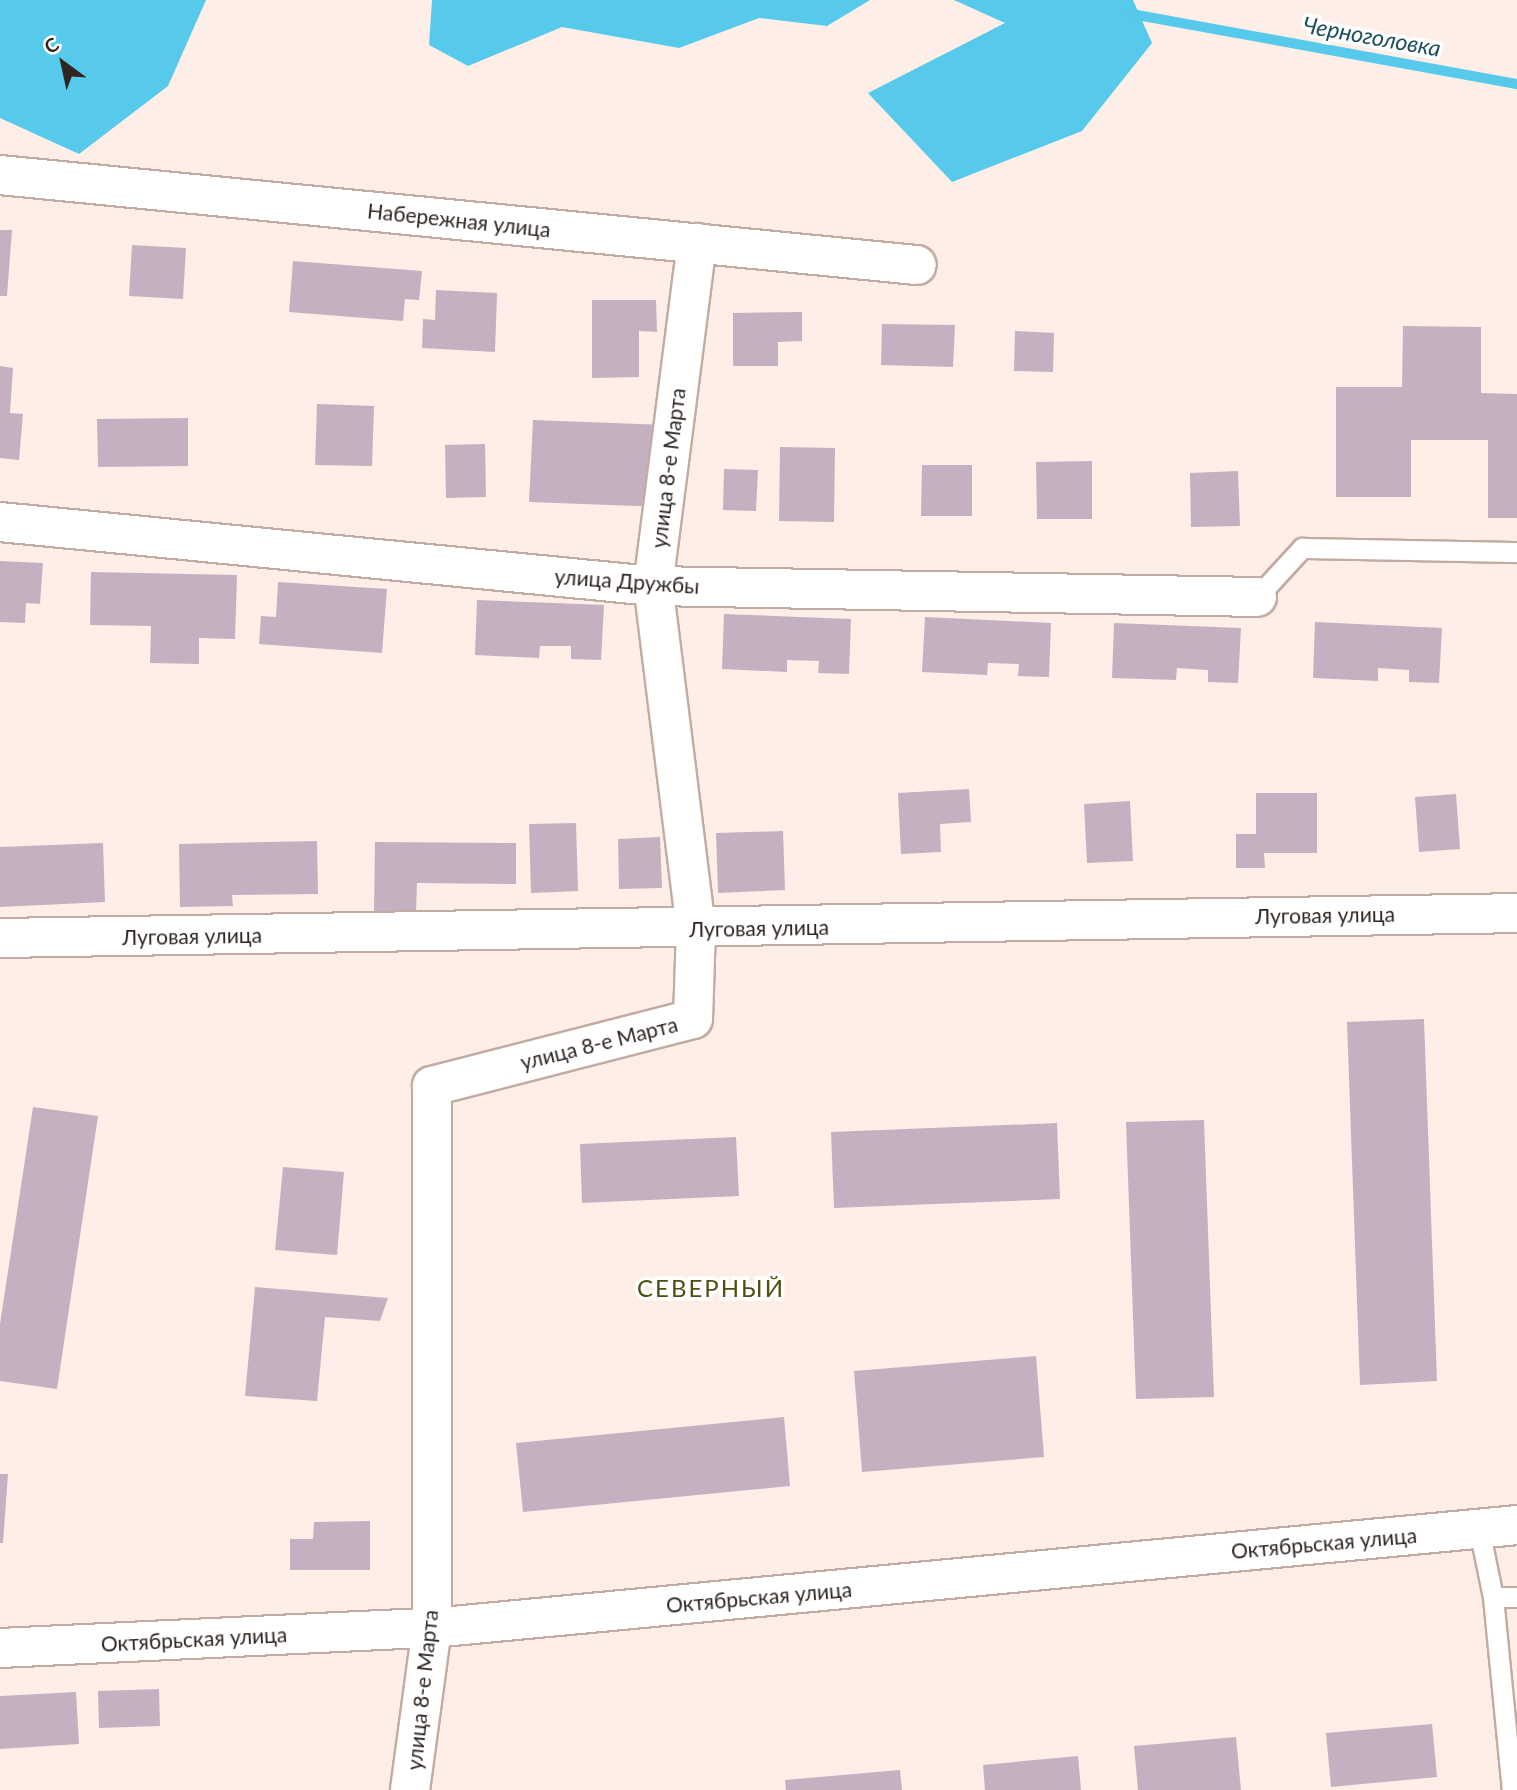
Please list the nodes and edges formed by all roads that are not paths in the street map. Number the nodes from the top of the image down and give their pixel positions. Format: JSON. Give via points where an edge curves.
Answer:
{"nodes":[{"id":1,"x":0,"y":175,"type":"edge"},
{"id":2,"x":697,"y":243,"type":"junction"},
{"id":3,"x":917,"y":265,"type":"dead end"},
{"id":4,"x":0,"y":522,"type":"edge"},
{"id":5,"x":1517,"y":552,"type":"edge"},
{"id":6,"x":653,"y":586,"type":"junction"},
{"id":7,"x":1257,"y":597,"type":"joint"},
{"id":8,"x":1517,"y":913,"type":"edge"},
{"id":9,"x":695,"y":929,"type":"junction"},
{"id":10,"x":0,"y":938,"type":"edge"},
{"id":11,"x":1517,"y":1525,"type":"edge"},
{"id":12,"x":1479,"y":1529,"type":"junction"},
{"id":13,"x":1493,"y":1597,"type":"junction"},
{"id":14,"x":1517,"y":1597,"type":"edge"},
{"id":15,"x":432,"y":1628,"type":"junction"},
{"id":16,"x":0,"y":1648,"type":"edge"},
{"id":17,"x":410,"y":1790,"type":"edge"},
{"id":18,"x":1512,"y":1790,"type":"edge"}],
"edges":[{"from":1,"to":2,"type":"street","name":"Набережная улица"},
{"from":2,"to":3,"type":"street","name":"Набережная улица"},
{"from":2,"to":6,"type":"street","name":"улица 8-е Марта"},
{"from":4,"to":6,"type":"street","name":"улица Дружбы"},
{"from":5,"to":7,"type":"lane","via":[[1302,548]]},
{"from":6,"to":7,"type":"street","name":"улица Дружбы"},
{"from":6,"to":9,"type":"street","name":"улица 8-е Марта"},
{"from":8,"to":9,"type":"street","name":"Луговая улица"},
{"from":9,"to":10,"type":"street","name":"Луговая улица"},
{"from":9,"to":15,"type":"street","name":"улица 8-е Марта","via":[[693,1018],[432,1086]]},
{"from":11,"to":12,"type":"street","name":"Октябрьская улица"},
{"from":12,"to":13,"type":"lane"},
{"from":12,"to":15,"type":"street","name":"Октябрьская улица"},
{"from":13,"to":14,"type":"lane"},
{"from":13,"to":18,"type":"lane"},
{"from":15,"to":16,"type":"street","name":"Октябрьская улица"},
{"from":15,"to":17,"type":"street","name":"улица 8-е Марта"}]}
